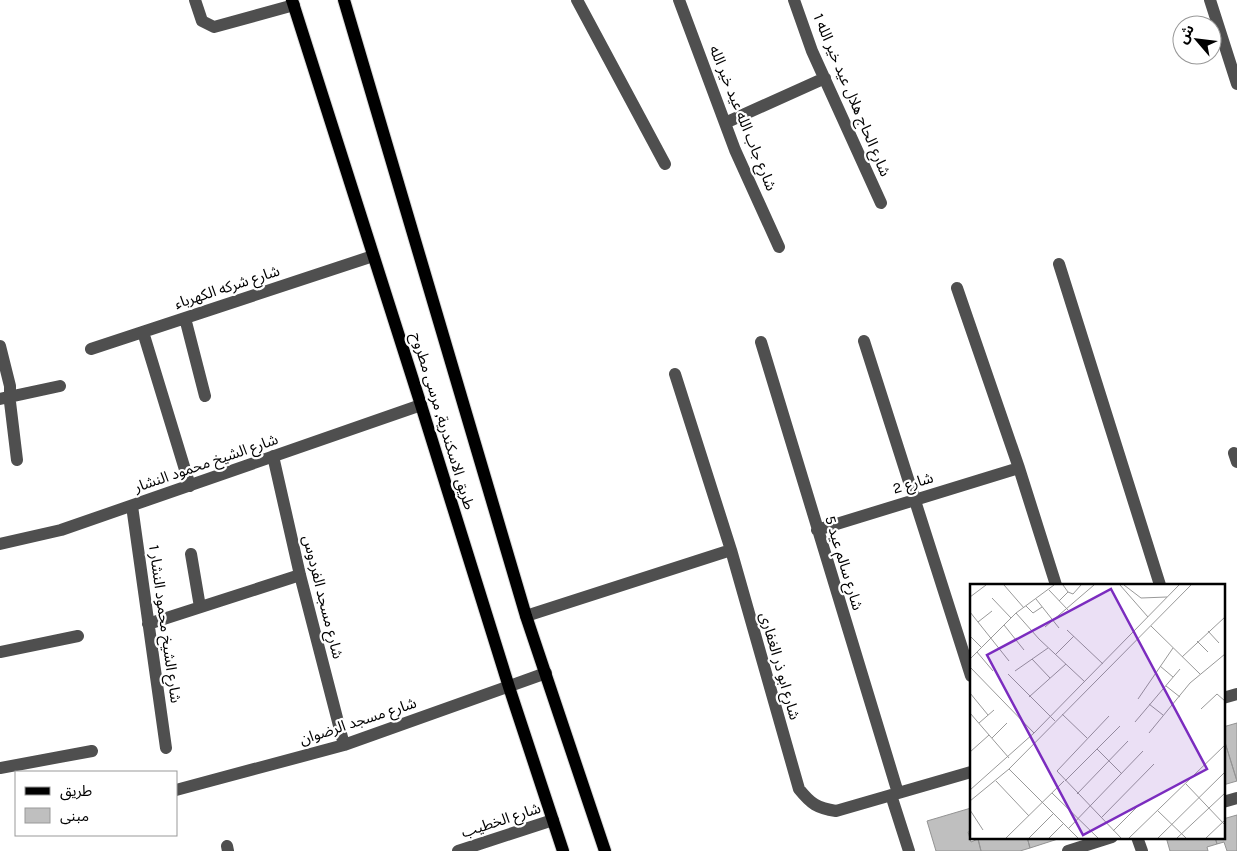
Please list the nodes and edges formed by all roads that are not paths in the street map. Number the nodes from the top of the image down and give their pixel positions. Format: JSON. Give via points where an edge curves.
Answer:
{"nodes":[{"id":1,"x":195,"y":0,"type":"edge"},
{"id":2,"x":344,"y":0,"type":"edge"},
{"id":3,"x":577,"y":0,"type":"edge"},
{"id":4,"x":679,"y":0,"type":"edge"},
{"id":5,"x":794,"y":0,"type":"edge"},
{"id":6,"x":1210,"y":0,"type":"edge"},
{"id":7,"x":293,"y":3,"type":"edge"},
{"id":8,"x":825,"y":78,"type":"junction"},
{"id":9,"x":1237,"y":84,"type":"edge"},
{"id":10,"x":725,"y":123,"type":"junction"},
{"id":11,"x":664,"y":164,"type":"dead end"},
{"id":12,"x":881,"y":203,"type":"dead end"},
{"id":13,"x":779,"y":247,"type":"dead end"},
{"id":14,"x":374,"y":256,"type":"junction"},
{"id":15,"x":1059,"y":264,"type":"dead end"},
{"id":16,"x":957,"y":288,"type":"dead end"},
{"id":17,"x":185,"y":318,"type":"junction"},
{"id":18,"x":143,"y":332,"type":"junction"},
{"id":19,"x":761,"y":342,"type":"dead end"},
{"id":20,"x":864,"y":342,"type":"dead end"},
{"id":21,"x":0,"y":346,"type":"edge"},
{"id":22,"x":91,"y":349,"type":"dead end"},
{"id":23,"x":675,"y":374,"type":"dead end"},
{"id":24,"x":60,"y":386,"type":"dead end"},
{"id":25,"x":205,"y":396,"type":"dead end"},
{"id":26,"x":5,"y":398,"type":"edge"},
{"id":27,"x":421,"y":405,"type":"junction"},
{"id":28,"x":273,"y":456,"type":"junction"},
{"id":29,"x":17,"y":460,"type":"dead end"},
{"id":30,"x":1019,"y":468,"type":"junction"},
{"id":31,"x":190,"y":486,"type":"junction"},
{"id":32,"x":914,"y":500,"type":"junction"},
{"id":33,"x":132,"y":506,"type":"junction"},
{"id":34,"x":817,"y":530,"type":"junction"},
{"id":35,"x":0,"y":544,"type":"edge"},
{"id":36,"x":731,"y":550,"type":"junction"},
{"id":37,"x":191,"y":554,"type":"dead end"},
{"id":38,"x":300,"y":575,"type":"junction"},
{"id":39,"x":1056,"y":584,"type":"edge"},
{"id":40,"x":1160,"y":584,"type":"edge"},
{"id":41,"x":200,"y":607,"type":"junction"},
{"id":42,"x":526,"y":616,"type":"junction"},
{"id":43,"x":148,"y":624,"type":"junction"},
{"id":44,"x":78,"y":636,"type":"dead end"},
{"id":45,"x":0,"y":652,"type":"edge"},
{"id":46,"x":546,"y":673,"type":"junction"},
{"id":47,"x":970,"y":673,"type":"edge"},
{"id":48,"x":509,"y":687,"type":"junction"},
{"id":49,"x":1237,"y":694,"type":"edge"},
{"id":50,"x":1224,"y":698,"type":"edge"},
{"id":51,"x":344,"y":745,"type":"junction"},
{"id":52,"x":166,"y":748,"type":"dead end"},
{"id":53,"x":92,"y":751,"type":"dead end"},
{"id":54,"x":0,"y":768,"type":"edge"},
{"id":55,"x":970,"y":772,"type":"edge"},
{"id":56,"x":178,"y":789,"type":"edge"},
{"id":57,"x":895,"y":794,"type":"junction"},
{"id":58,"x":1237,"y":798,"type":"edge"},
{"id":59,"x":1224,"y":802,"type":"edge"},
{"id":60,"x":553,"y":820,"type":"junction"},
{"id":61,"x":1109,"y":838,"type":"edge"},
{"id":62,"x":1138,"y":838,"type":"edge"},
{"id":63,"x":458,"y":851,"type":"edge"},
{"id":64,"x":563,"y":851,"type":"edge"},
{"id":65,"x":604,"y":851,"type":"edge"},
{"id":66,"x":909,"y":851,"type":"edge"},
{"id":67,"x":1068,"y":851,"type":"edge"},
{"id":68,"x":1142,"y":851,"type":"edge"}],
"edges":[{"from":1,"to":7,"type":"street","via":[[202,21],[214,28]]},
{"from":2,"to":42,"type":"main road","name":"طريق الاسكندرية, مرسى مطروح"},
{"from":3,"to":11,"type":"street"},
{"from":4,"to":10,"type":"street","name":"شارع جاب الله عيد خير الله"},
{"from":5,"to":8,"type":"street","name":"شارع الحاج هلال عيد خير الله 1"},
{"from":6,"to":9,"type":"street"},
{"from":7,"to":14,"type":"main road","name":"طريق الاسكندرية, مرسى مطروح"},
{"from":8,"to":10,"type":"street"},
{"from":8,"to":12,"type":"street","name":"شارع الحاج هلال عيد خير الله 1"},
{"from":10,"to":13,"type":"street","name":"شارع جاب الله عيد خير الله"},
{"from":14,"to":17,"type":"street","name":"شارع شركه الكهرباء"},
{"from":14,"to":27,"type":"main road","name":"طريق الاسكندرية, مرسى مطروح"},
{"from":15,"to":40,"type":"street"},
{"from":16,"to":30,"type":"street"},
{"from":17,"to":18,"type":"street","name":"شارع شركه الكهرباء"},
{"from":17,"to":25,"type":"street"},
{"from":18,"to":22,"type":"street","name":"شارع شركه الكهرباء"},
{"from":18,"to":31,"type":"street"},
{"from":19,"to":34,"type":"street","name":"شارع سالم عيد 5"},
{"from":20,"to":32,"type":"street"},
{"from":21,"to":26,"type":"street","via":[[10,386]]},
{"from":23,"to":36,"type":"street","name":"شارع ابو ذر الغفارى"},
{"from":24,"to":26,"type":"street"},
{"from":26,"to":29,"type":"street"},
{"from":27,"to":28,"type":"street","name":"شارع الشيخ محمود النشار"},
{"from":27,"to":48,"type":"main road","name":"طريق الاسكندرية, مرسى مطروح"},
{"from":28,"to":31,"type":"street","name":"شارع الشيخ محمود النشار"},
{"from":28,"to":38,"type":"street","name":"شارع مسجد الفردوس"},
{"from":30,"to":32,"type":"street","name":"شارع 2"},
{"from":30,"to":39,"type":"street"},
{"from":31,"to":33,"type":"street","name":"شارع الشيخ محمود النشار"},
{"from":32,"to":34,"type":"street","name":"شارع 2"},
{"from":32,"to":47,"type":"street"},
{"from":33,"to":35,"type":"street","name":"شارع الشيخ محمود النشار","via":[[62,530]]},
{"from":33,"to":43,"type":"street","name":"شارع الشيخ محمود النشار 1"},
{"from":34,"to":57,"type":"street","name":"شارع سالم عيد 5"},
{"from":36,"to":42,"type":"street"},
{"from":36,"to":57,"type":"street","name":"شارع ابو ذر الغفارى","via":[[799,789],[808,801],[836,811]]},
{"from":37,"to":41,"type":"street"},
{"from":38,"to":41,"type":"street"},
{"from":38,"to":51,"type":"street","name":"شارع مسجد الفردوس"},
{"from":41,"to":43,"type":"street"},
{"from":42,"to":46,"type":"main road","name":"طريق الاسكندرية, مرسى مطروح"},
{"from":43,"to":52,"type":"street","name":"شارع الشيخ محمود النشار 1"},
{"from":44,"to":45,"type":"street"},
{"from":46,"to":48,"type":"street","name":"شارع مسجد الرضوان"},
{"from":46,"to":65,"type":"main road","name":"طريق الاسكندرية, مرسى مطروح"},
{"from":48,"to":51,"type":"street","name":"شارع مسجد الرضوان"},
{"from":48,"to":60,"type":"main road","name":"طريق الاسكندرية, مرسى مطروح"},
{"from":49,"to":50,"type":"street"},
{"from":51,"to":56,"type":"street","name":"شارع مسجد الرضوان"},
{"from":53,"to":54,"type":"street"},
{"from":55,"to":57,"type":"street","name":"شارع ابو ذر الغفارى"},
{"from":57,"to":66,"type":"street","name":"شارع سالم عيد 5"},
{"from":58,"to":59,"type":"street"},
{"from":60,"to":63,"type":"street","name":"شارع الخطيب"},
{"from":60,"to":64,"type":"main road","name":"طريق الاسكندرية, مرسى مطروح"},
{"from":61,"to":67,"type":"street"},
{"from":62,"to":68,"type":"street"}]}
